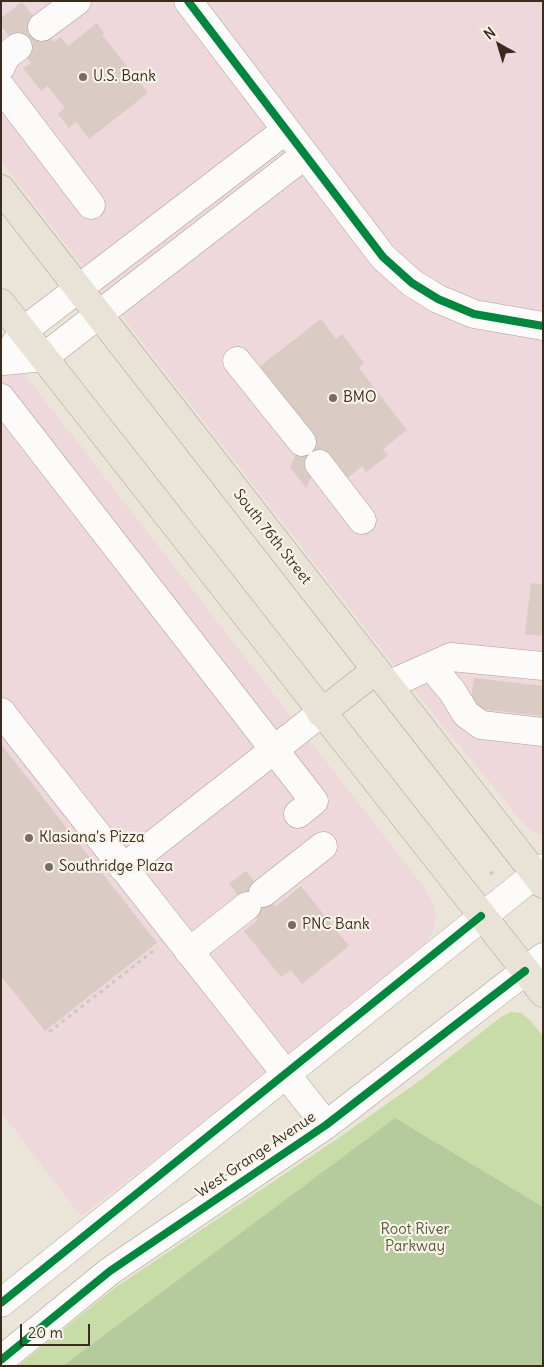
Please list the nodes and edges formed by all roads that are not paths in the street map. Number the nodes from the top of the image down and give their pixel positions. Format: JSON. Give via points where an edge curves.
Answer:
{"nodes":[{"id":1,"x":77,"y":1,"type":"edge"},
{"id":2,"x":188,"y":1,"type":"edge"},
{"id":3,"x":42,"y":27,"type":"dead end"},
{"id":4,"x":1,"y":87,"type":"edge"},
{"id":5,"x":286,"y":130,"type":"junction"},
{"id":6,"x":305,"y":155,"type":"junction"},
{"id":7,"x":1,"y":189,"type":"edge"},
{"id":8,"x":91,"y":205,"type":"dead end"},
{"id":9,"x":79,"y":288,"type":"junction"},
{"id":10,"x":1,"y":303,"type":"edge"},
{"id":11,"x":99,"y":314,"type":"junction"},
{"id":12,"x":543,"y":326,"type":"edge"},
{"id":13,"x":23,"y":331,"type":"junction"},
{"id":14,"x":44,"y":356,"type":"junction"},
{"id":15,"x":236,"y":361,"type":"dead end"},
{"id":16,"x":3,"y":362,"type":"edge"},
{"id":17,"x":1,"y":398,"type":"edge"},
{"id":18,"x":302,"y":442,"type":"dead end"},
{"id":19,"x":319,"y":464,"type":"dead end"},
{"id":20,"x":362,"y":520,"type":"dead end"},
{"id":21,"x":431,"y":666,"type":"junction"},
{"id":22,"x":543,"y":666,"type":"edge"},
{"id":23,"x":382,"y":678,"type":"junction"},
{"id":24,"x":1,"y":712,"type":"edge"},
{"id":25,"x":321,"y":713,"type":"junction"},
{"id":26,"x":543,"y":732,"type":"edge"},
{"id":27,"x":274,"y":749,"type":"junction"},
{"id":28,"x":298,"y":814,"type":"dead end"},
{"id":29,"x":323,"y":846,"type":"dead end"},
{"id":30,"x":123,"y":868,"type":"junction"},
{"id":31,"x":540,"y":875,"type":"edge"},
{"id":32,"x":481,"y":916,"type":"junction"},
{"id":33,"x":188,"y":952,"type":"junction"},
{"id":34,"x":534,"y":964,"type":"edge"},
{"id":35,"x":543,"y":993,"type":"edge"},
{"id":36,"x":285,"y":1075,"type":"junction"},
{"id":37,"x":326,"y":1125,"type":"junction"},
{"id":38,"x":1,"y":1303,"type":"edge"},
{"id":39,"x":1,"y":1360,"type":"edge"}],
"edges":[{"from":1,"to":3,"type":"street"},
{"from":2,"to":5,"type":"street"},
{"from":4,"to":8,"type":"street"},
{"from":5,"to":6,"type":"street"},
{"from":5,"to":9,"type":"street"},
{"from":6,"to":11,"type":"street"},
{"from":6,"to":12,"type":"street","via":[[383,256],[412,283],[438,299],[474,314]]},
{"from":7,"to":9,"type":"main road","name":"South 76th Street"},
{"from":9,"to":11,"type":"main road","name":"South 76th Street"},
{"from":9,"to":13,"type":"street"},
{"from":10,"to":13,"type":"main road"},
{"from":11,"to":14,"type":"street"},
{"from":11,"to":23,"type":"main road","name":"South 76th Street"},
{"from":13,"to":14,"type":"main road"},
{"from":13,"to":16,"type":"street"},
{"from":14,"to":16,"type":"street"},
{"from":14,"to":25,"type":"main road"},
{"from":15,"to":18,"type":"street"},
{"from":17,"to":27,"type":"street"},
{"from":19,"to":20,"type":"street"},
{"from":21,"to":22,"type":"street","via":[[451,657]]},
{"from":21,"to":23,"type":"street"},
{"from":21,"to":26,"type":"street","via":[[466,714],[481,725]]},
{"from":23,"to":25,"type":"main road"},
{"from":23,"to":31,"type":"main road","name":"South 76th Street"},
{"from":24,"to":30,"type":"street"},
{"from":25,"to":27,"type":"street"},
{"from":25,"to":32,"type":"main road"},
{"from":27,"to":28,"type":"street","via":[[314,801]]},
{"from":27,"to":30,"type":"street"},
{"from":29,"to":33,"type":"street"},
{"from":30,"to":33,"type":"street"},
{"from":31,"to":32,"type":"street"},
{"from":32,"to":34,"type":"main road"},
{"from":32,"to":36,"type":"street"},
{"from":33,"to":36,"type":"street"},
{"from":34,"to":35,"type":"main road"},
{"from":34,"to":37,"type":"street","name":"West Grange Avenue"},
{"from":36,"to":37,"type":"street"},
{"from":36,"to":38,"type":"street"},
{"from":37,"to":39,"type":"street","name":"West Grange Avenue","via":[[110,1272]]}]}
